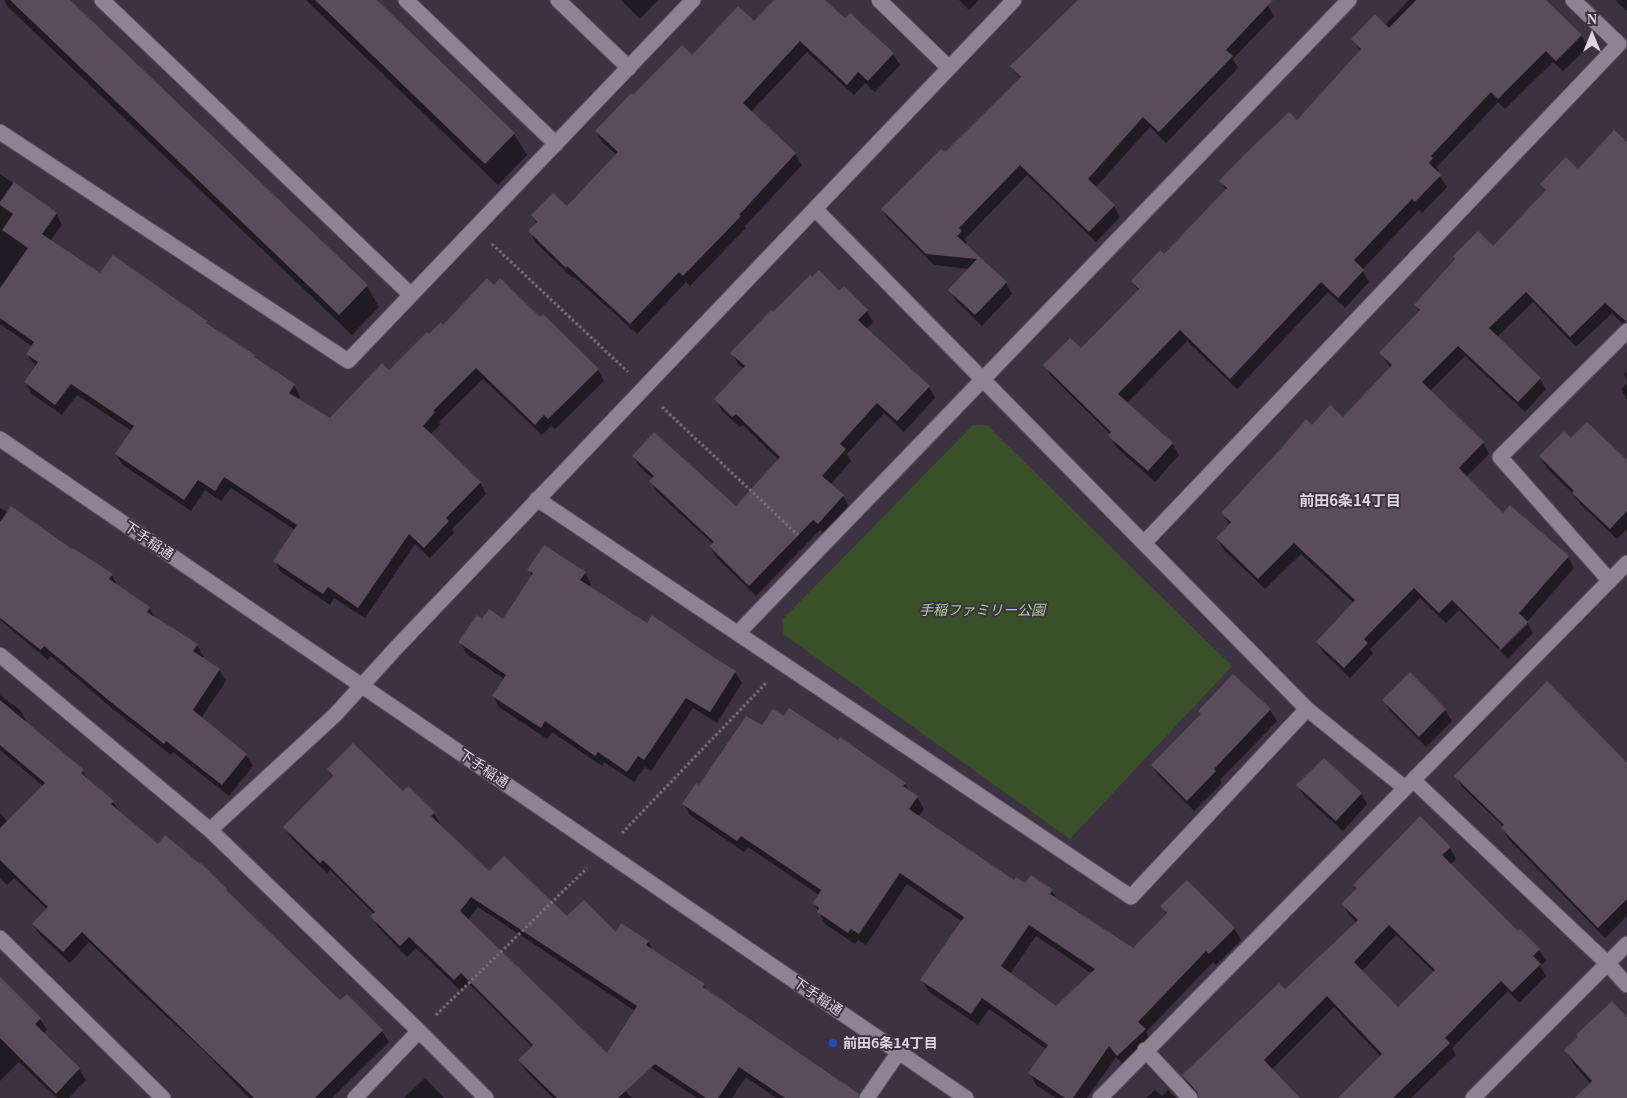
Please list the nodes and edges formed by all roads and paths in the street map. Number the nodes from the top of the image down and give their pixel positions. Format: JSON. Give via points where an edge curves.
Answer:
{"nodes":[{"id":1,"x":102,"y":0,"type":"edge"},
{"id":2,"x":406,"y":0,"type":"edge"},
{"id":3,"x":558,"y":0,"type":"edge"},
{"id":4,"x":693,"y":0,"type":"edge"},
{"id":5,"x":879,"y":0,"type":"edge"},
{"id":6,"x":1014,"y":0,"type":"edge"},
{"id":7,"x":1349,"y":0,"type":"edge"},
{"id":8,"x":1573,"y":0,"type":"edge"},
{"id":9,"x":629,"y":68,"type":"junction"},
{"id":10,"x":949,"y":68,"type":"junction"},
{"id":11,"x":0,"y":132,"type":"edge"},
{"id":12,"x":556,"y":144,"type":"junction"},
{"id":13,"x":814,"y":209,"type":"junction"},
{"id":14,"x":475,"y":228,"type":"junction"},
{"id":15,"x":412,"y":295,"type":"junction"},
{"id":16,"x":1627,"y":331,"type":"edge"},
{"id":17,"x":628,"y":372,"type":"dead end"},
{"id":18,"x":983,"y":380,"type":"junction"},
{"id":19,"x":662,"y":407,"type":"dead end"},
{"id":20,"x":0,"y":439,"type":"edge"},
{"id":21,"x":537,"y":499,"type":"junction"},
{"id":22,"x":801,"y":538,"type":"dead end"},
{"id":23,"x":1144,"y":543,"type":"junction"},
{"id":24,"x":1627,"y":563,"type":"edge"},
{"id":25,"x":1610,"y":580,"type":"junction"},
{"id":26,"x":738,"y":633,"type":"junction"},
{"id":27,"x":0,"y":655,"type":"edge"},
{"id":28,"x":784,"y":664,"type":"junction"},
{"id":29,"x":362,"y":684,"type":"junction"},
{"id":30,"x":1307,"y":709,"type":"junction"},
{"id":31,"x":1409,"y":784,"type":"junction"},
{"id":32,"x":210,"y":830,"type":"junction"},
{"id":33,"x":605,"y":851,"type":"junction"},
{"id":34,"x":0,"y":938,"type":"edge"},
{"id":35,"x":1627,"y":944,"type":"edge"},
{"id":36,"x":1607,"y":963,"type":"junction"},
{"id":37,"x":1627,"y":985,"type":"edge"},
{"id":38,"x":419,"y":1031,"type":"junction"},
{"id":39,"x":1145,"y":1050,"type":"junction"},
{"id":40,"x":899,"y":1052,"type":"junction"},
{"id":41,"x":163,"y":1098,"type":"edge"},
{"id":42,"x":355,"y":1098,"type":"edge"},
{"id":43,"x":486,"y":1098,"type":"edge"},
{"id":44,"x":867,"y":1098,"type":"edge"},
{"id":45,"x":966,"y":1098,"type":"edge"},
{"id":46,"x":1100,"y":1098,"type":"edge"},
{"id":47,"x":1190,"y":1098,"type":"edge"},
{"id":48,"x":1473,"y":1098,"type":"edge"}],
"edges":[{"from":1,"to":15,"type":"street"},
{"from":2,"to":12,"type":"street"},
{"from":3,"to":9,"type":"street"},
{"from":4,"to":9,"type":"street"},
{"from":5,"to":10,"type":"street"},
{"from":6,"to":10,"type":"street"},
{"from":7,"to":18,"type":"street"},
{"from":8,"to":23,"type":"street","via":[[1619,44]]},
{"from":9,"to":12,"type":"street"},
{"from":10,"to":13,"type":"street"},
{"from":11,"to":15,"type":"street","via":[[348,361]]},
{"from":12,"to":14,"type":"street"},
{"from":13,"to":18,"type":"street"},
{"from":13,"to":21,"type":"street"},
{"from":14,"to":15,"type":"street"},
{"from":14,"to":17,"type":"path"},
{"from":16,"to":25,"type":"street","via":[[1500,457]]},
{"from":18,"to":23,"type":"street"},
{"from":18,"to":26,"type":"street"},
{"from":19,"to":22,"type":"path"},
{"from":20,"to":29,"type":"street","name":"下手稲通"},
{"from":21,"to":26,"type":"street"},
{"from":21,"to":29,"type":"street"},
{"from":23,"to":30,"type":"street"},
{"from":24,"to":25,"type":"street"},
{"from":25,"to":31,"type":"street"},
{"from":26,"to":28,"type":"street"},
{"from":27,"to":32,"type":"street"},
{"from":28,"to":30,"type":"street","via":[[1131,897]]},
{"from":28,"to":33,"type":"path"},
{"from":29,"to":32,"type":"street","via":[[335,715]]},
{"from":29,"to":33,"type":"street","name":"下手稲通"},
{"from":30,"to":31,"type":"street"},
{"from":31,"to":36,"type":"street"},
{"from":31,"to":39,"type":"street"},
{"from":32,"to":38,"type":"street"},
{"from":33,"to":38,"type":"path"},
{"from":33,"to":40,"type":"street","name":"下手稲通"},
{"from":34,"to":41,"type":"street"},
{"from":35,"to":36,"type":"street"},
{"from":36,"to":37,"type":"street"},
{"from":36,"to":48,"type":"street"},
{"from":38,"to":42,"type":"street"},
{"from":38,"to":43,"type":"street"},
{"from":39,"to":46,"type":"street"},
{"from":39,"to":47,"type":"street"},
{"from":40,"to":44,"type":"street"},
{"from":40,"to":45,"type":"street","name":"下手稲通"}]}
